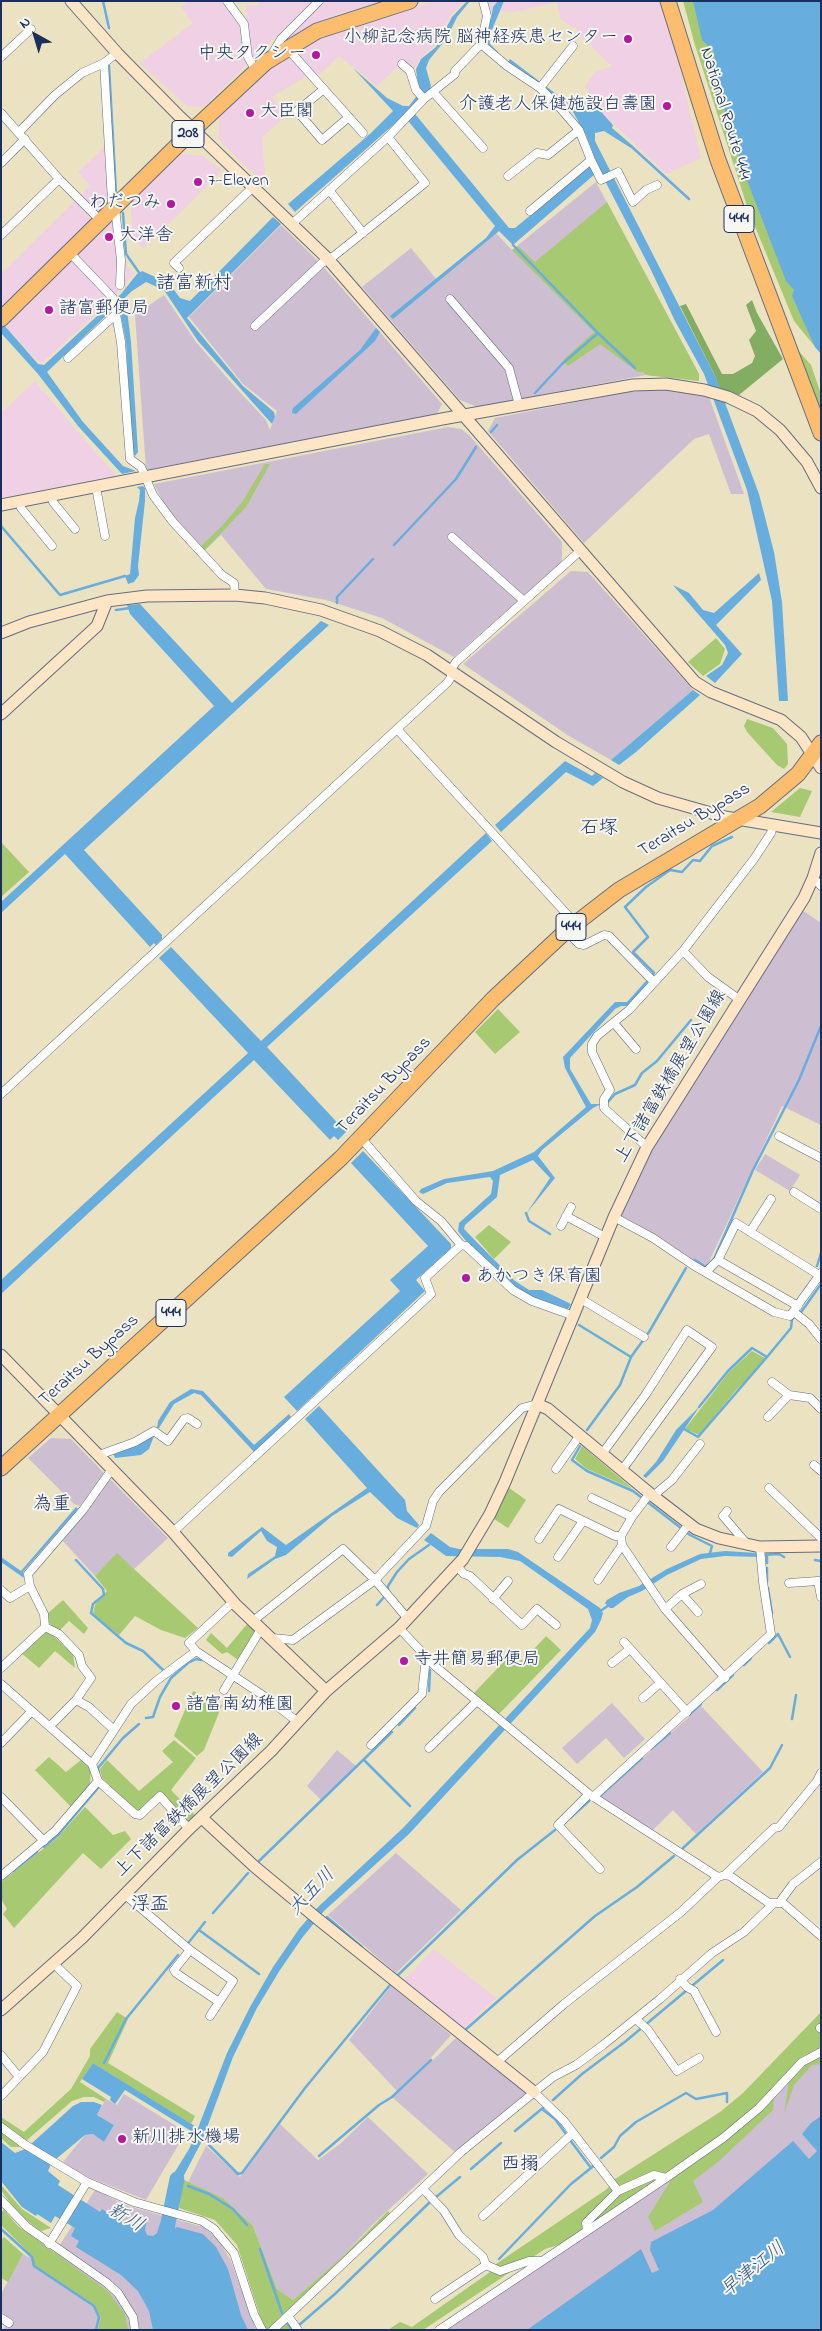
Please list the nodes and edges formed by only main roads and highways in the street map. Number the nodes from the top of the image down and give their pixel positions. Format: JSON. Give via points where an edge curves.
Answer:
{"nodes":[{"id":1,"x":410,"y":1,"type":"edge"},
{"id":2,"x":668,"y":1,"type":"edge"},
{"id":3,"x":1,"y":319,"type":"edge"},
{"id":4,"x":821,"y":433,"type":"edge"},
{"id":5,"x":818,"y":755,"type":"edge"},
{"id":6,"x":1,"y":1468,"type":"edge"}],
"edges":[{"from":1,"to":3,"type":"highway","number":"208","via":[[317,31],[261,66]]},
{"from":2,"to":4,"type":"highway","name":"National Route 444","number":"444","via":[[718,160]]},
{"from":5,"to":6,"type":"highway","name":"Teraitsu Bypass","number":"444","via":[[785,786],[738,819],[619,890],[570,927],[493,999],[341,1158]]}]}
